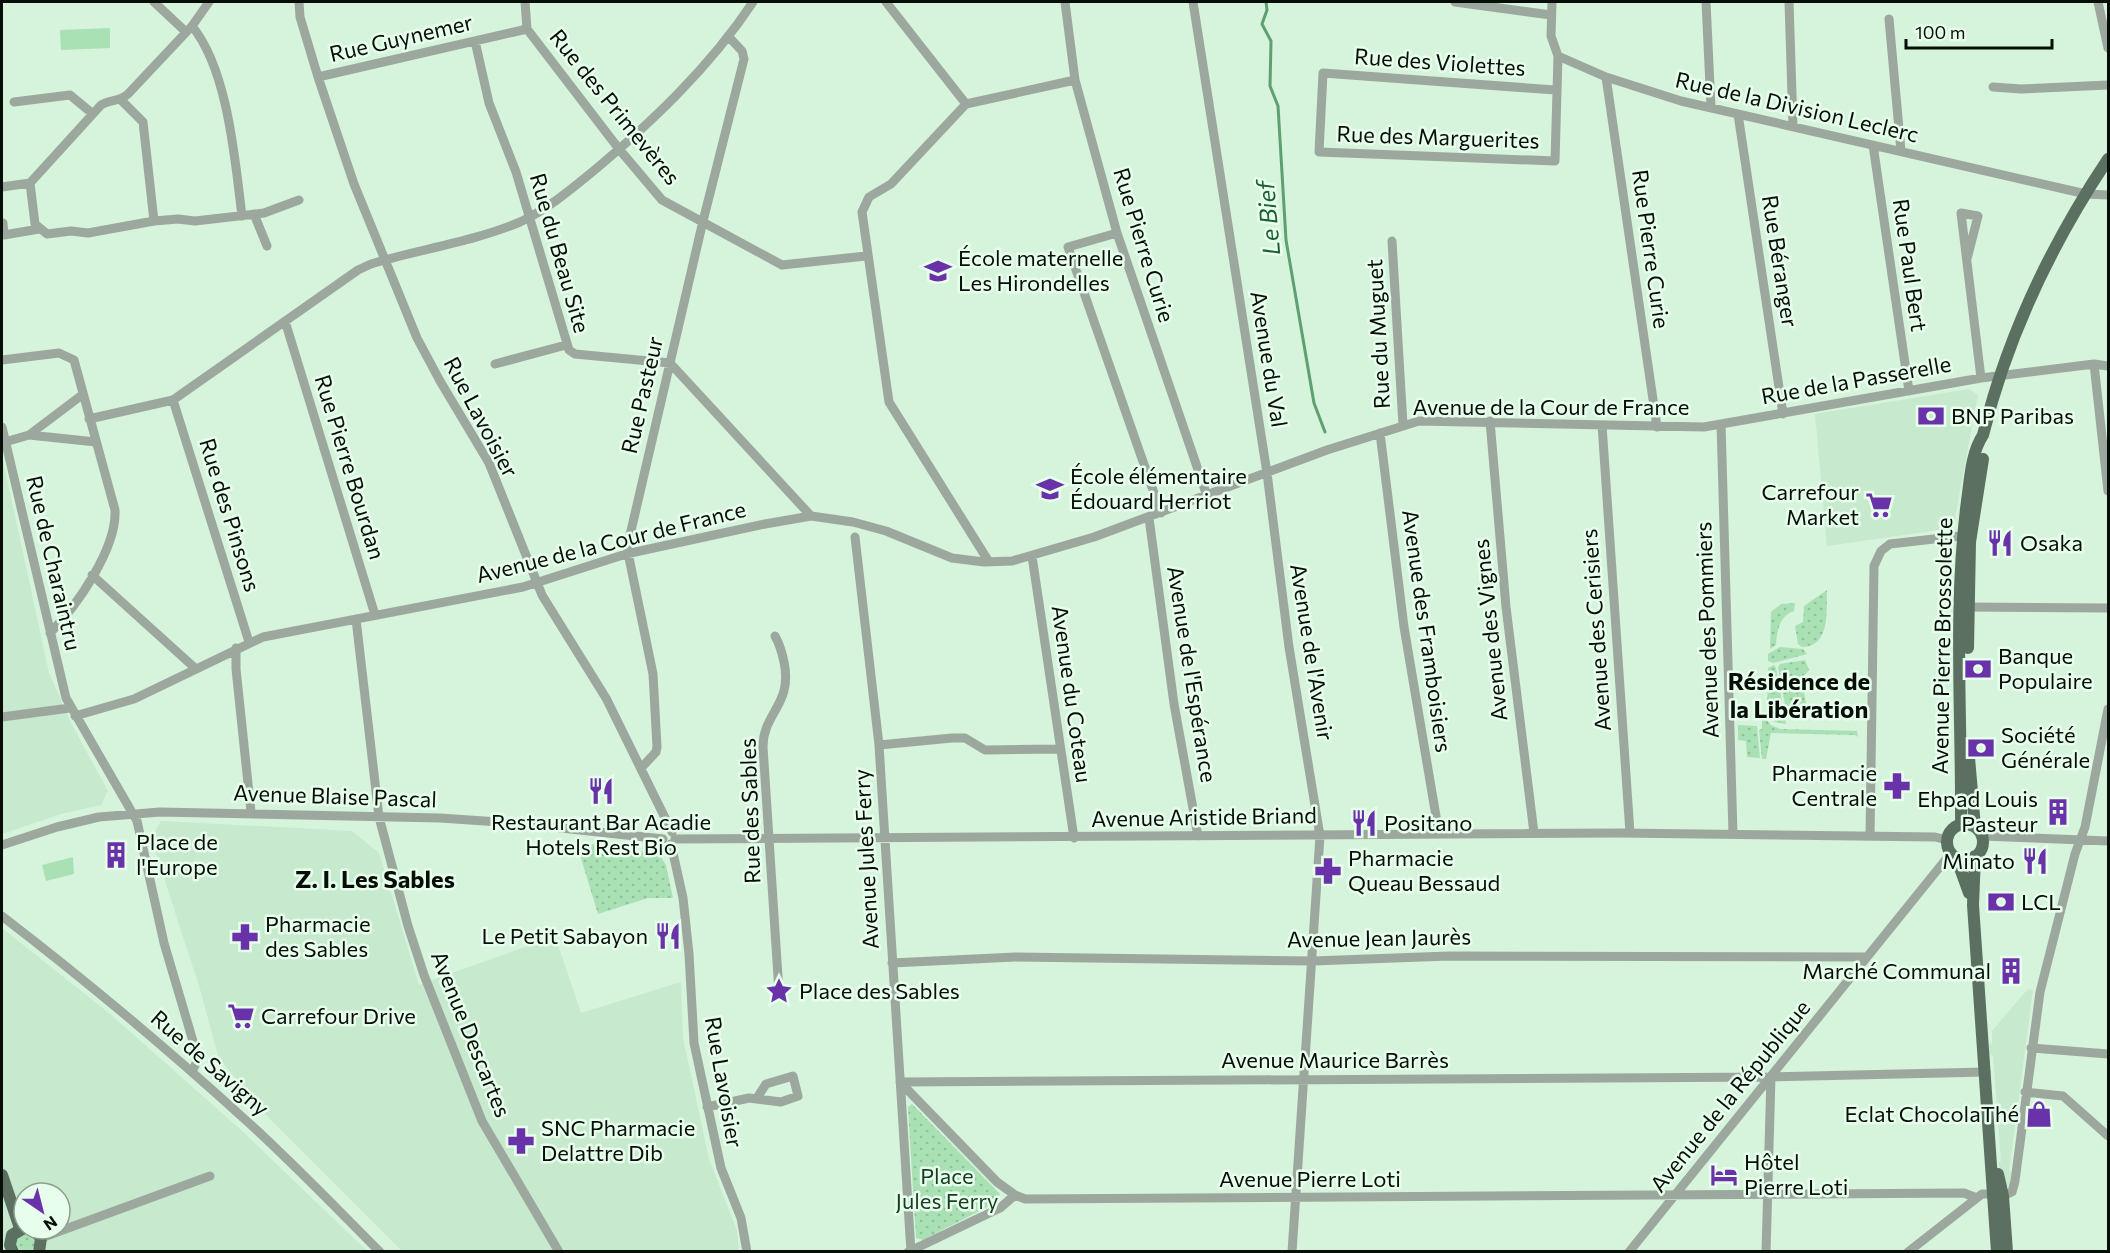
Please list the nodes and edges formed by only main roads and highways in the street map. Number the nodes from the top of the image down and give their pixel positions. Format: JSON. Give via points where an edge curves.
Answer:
{"nodes":[{"id":1,"x":2109,"y":159,"type":"edge"},
{"id":2,"x":1964,"y":607,"type":"junction"},
{"id":3,"x":1960,"y":766,"type":"junction"},
{"id":4,"x":1970,"y":778,"type":"junction"},
{"id":5,"x":1960,"y":825,"type":"junction"},
{"id":6,"x":1978,"y":832,"type":"junction"},
{"id":7,"x":1953,"y":855,"type":"junction"},
{"id":8,"x":1975,"y":856,"type":"junction"},
{"id":9,"x":1973,"y":905,"type":"junction"},
{"id":10,"x":2,"y":1175,"type":"edge"},
{"id":11,"x":12,"y":1195,"type":"edge"},
{"id":12,"x":1989,"y":1196,"type":"junction"},
{"id":13,"x":12,"y":1235,"type":"edge"},
{"id":14,"x":11,"y":1251,"type":"edge"},
{"id":15,"x":1997,"y":1251,"type":"edge"},
{"id":16,"x":2007,"y":1251,"type":"edge"}],
"edges":[{"from":1,"to":2,"type":"main road","name":"Avenue Pierre Brossolette","via":[[2026,306],[1998,378],[1983,435],[1986,444],[1967,535]]},
{"from":2,"to":3,"type":"main road","name":"Avenue Pierre Brossolette"},
{"from":2,"to":4,"type":"main road","name":"Avenue Pierre Brossolette"},
{"from":3,"to":4,"type":"main road"},
{"from":3,"to":5,"type":"main road","name":"Avenue Pierre Brossolette"},
{"from":4,"to":6,"type":"main road","name":"Avenue Pierre Brossolette"},
{"from":5,"to":6,"type":"main road"},
{"from":5,"to":7,"type":"main road","via":[[1950,831],[1947,840]]},
{"from":6,"to":8,"type":"main road","via":[[1980,851]]},
{"from":7,"to":8,"type":"main road","via":[[1969,859]]},
{"from":7,"to":9,"type":"main road"},
{"from":8,"to":9,"type":"main road"},
{"from":9,"to":12,"type":"main road","via":[[1993,1165]]},
{"from":10,"to":11,"type":"main road"},
{"from":12,"to":15,"type":"main road"},
{"from":12,"to":16,"type":"main road"},
{"from":13,"to":14,"type":"main road"}]}
